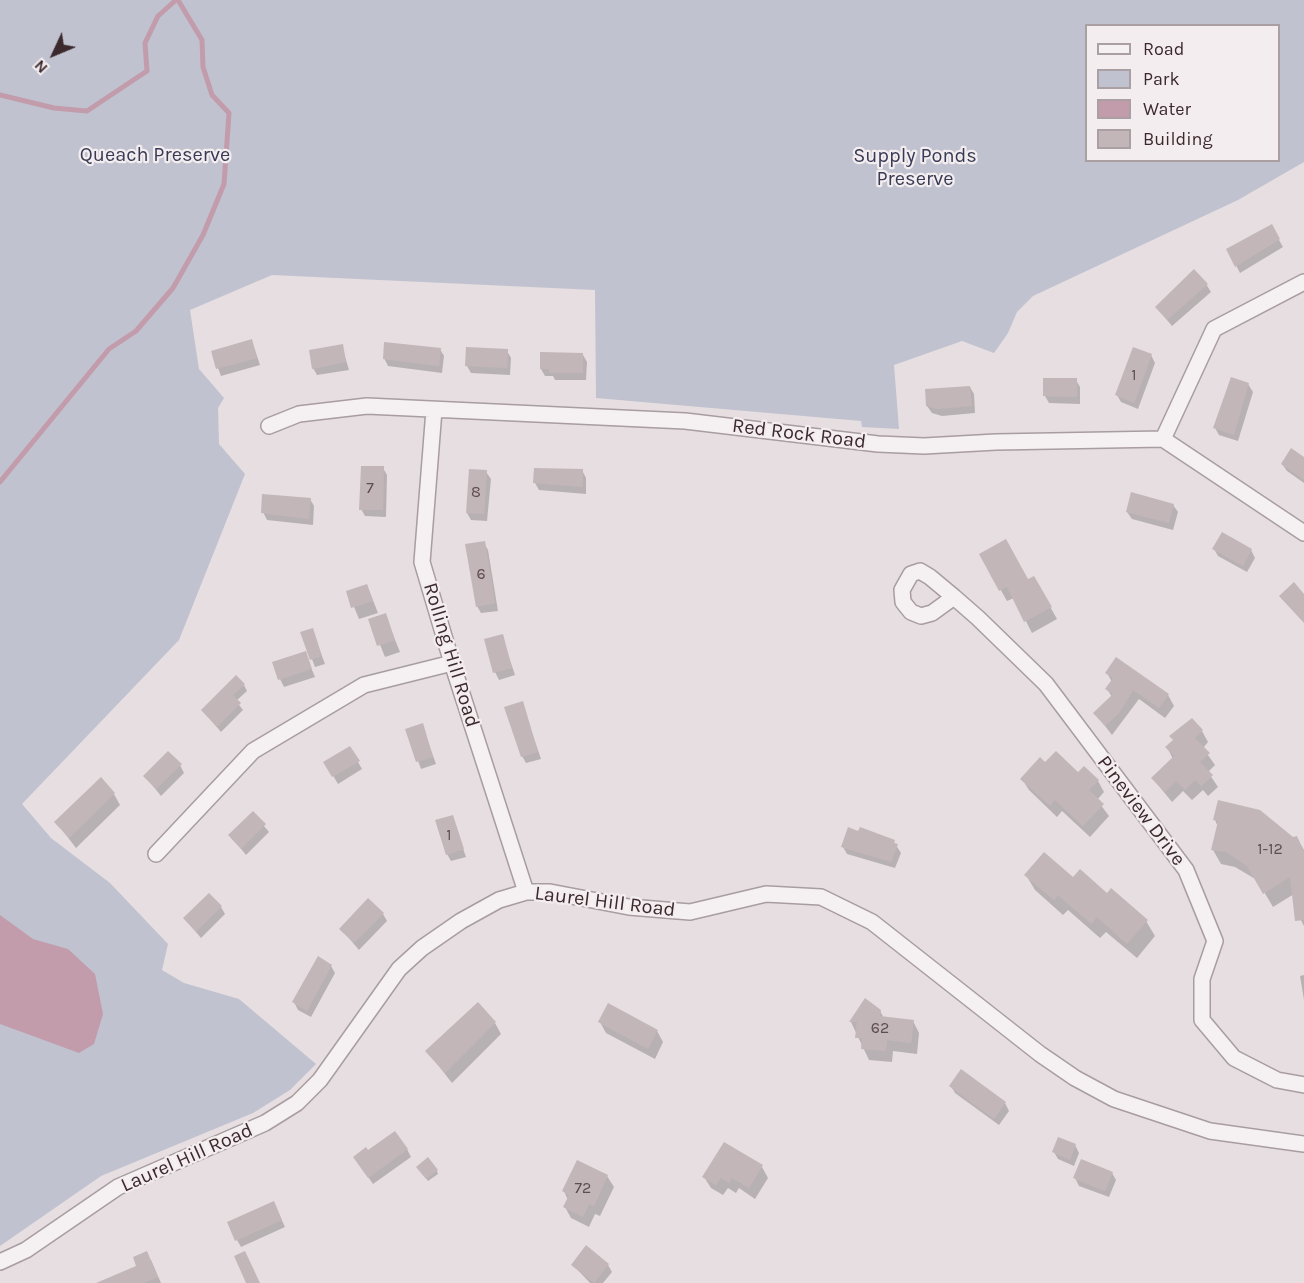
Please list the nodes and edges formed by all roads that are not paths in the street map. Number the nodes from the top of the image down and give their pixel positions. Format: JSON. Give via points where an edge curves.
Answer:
{"nodes":[{"id":1,"x":1304,"y":282,"type":"edge"},
{"id":2,"x":434,"y":410,"type":"junction"},
{"id":3,"x":268,"y":426,"type":"dead end"},
{"id":4,"x":1163,"y":439,"type":"junction"},
{"id":5,"x":1304,"y":533,"type":"edge"},
{"id":6,"x":954,"y":597,"type":"dead end"},
{"id":7,"x":452,"y":663,"type":"junction"},
{"id":8,"x":156,"y":854,"type":"dead end"},
{"id":9,"x":526,"y":892,"type":"junction"},
{"id":10,"x":1304,"y":1085,"type":"edge"},
{"id":11,"x":1304,"y":1144,"type":"edge"},
{"id":12,"x":0,"y":1262,"type":"edge"}],
"edges":[{"from":1,"to":4,"type":"street","via":[[1214,329]]},
{"from":2,"to":3,"type":"street","name":"Red Rock Road","via":[[367,406],[299,414]]},
{"from":2,"to":4,"type":"street","name":"Red Rock Road","via":[[685,421],[924,446]]},
{"from":2,"to":7,"type":"street","name":"Rolling Hill Road","via":[[422,562]]},
{"from":4,"to":5,"type":"street"},
{"from":6,"to":10,"type":"street","name":"Pineview Drive","via":[[1046,684],[1186,870],[1215,941],[1202,979],[1202,1020],[1234,1058],[1277,1080]]},
{"from":7,"to":8,"type":"street","via":[[364,685],[253,751]]},
{"from":7,"to":9,"type":"street","name":"Rolling Hill Road"},
{"from":9,"to":11,"type":"street","name":"Laurel Hill Road","via":[[690,912],[766,894],[821,897],[872,922],[1040,1054],[1114,1099],[1210,1131]]},
{"from":9,"to":12,"type":"street","name":"Laurel Hill Road","via":[[499,900],[461,921],[399,969],[320,1080],[297,1103],[265,1123],[118,1187],[26,1250]]}]}
